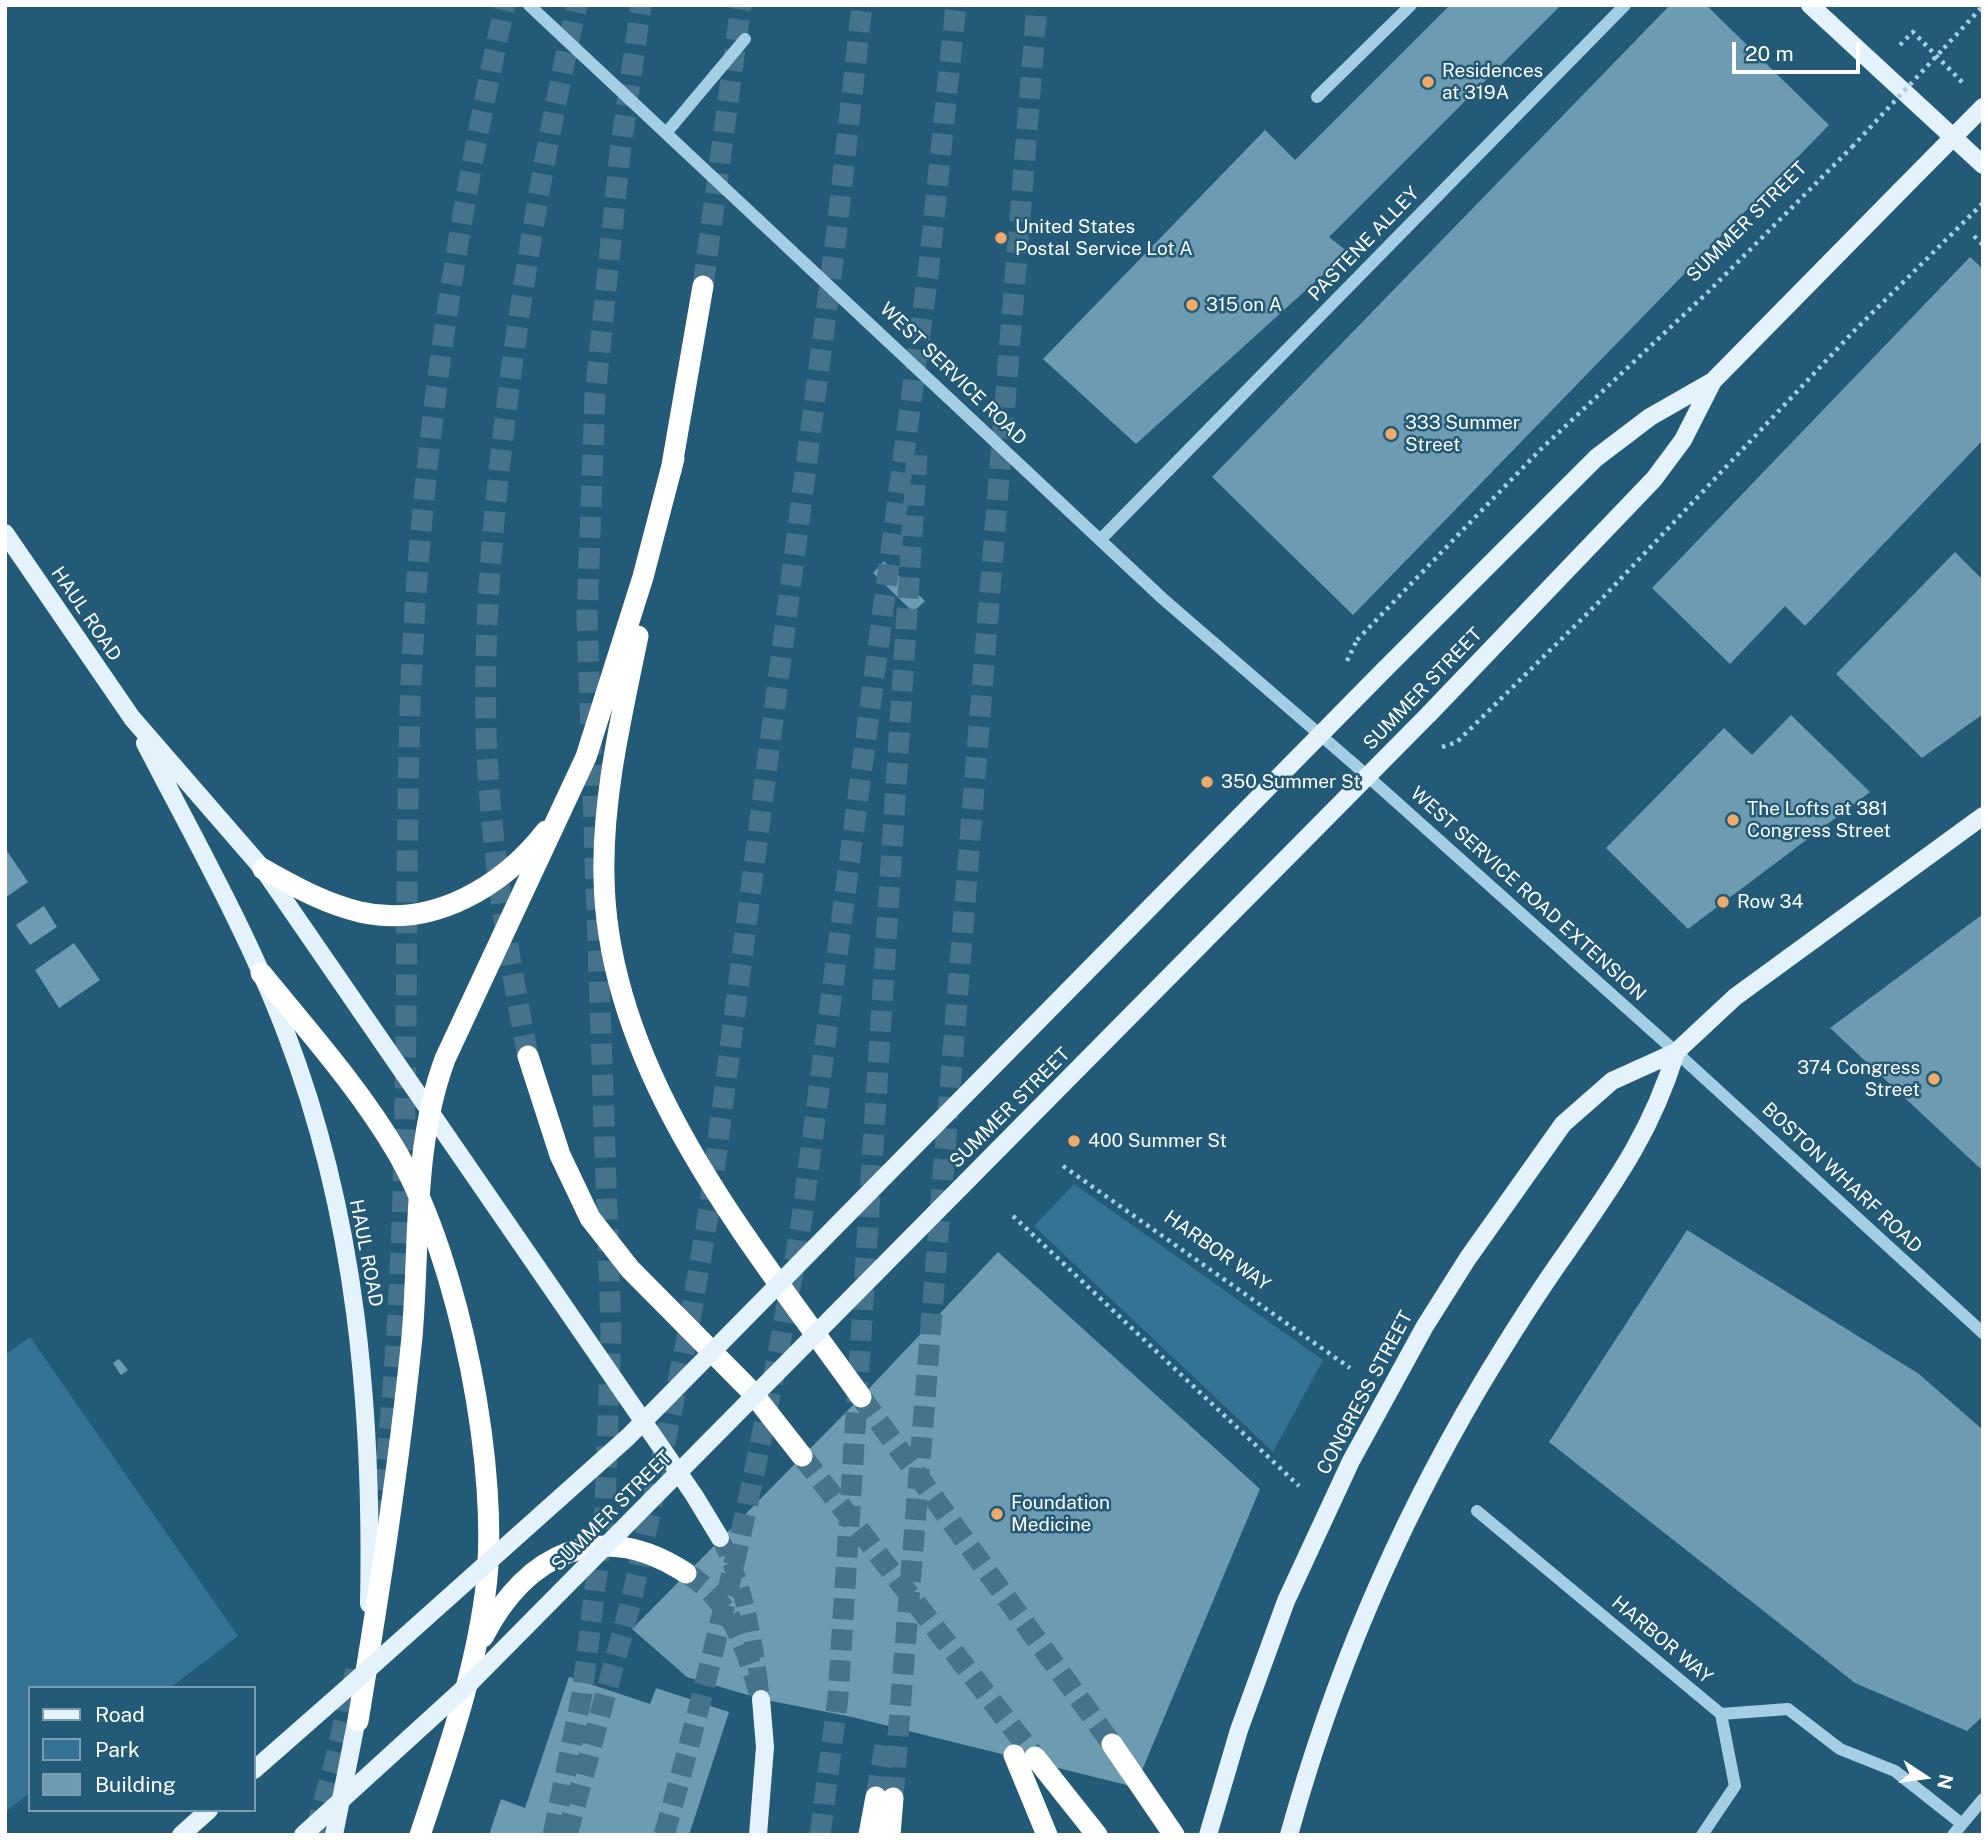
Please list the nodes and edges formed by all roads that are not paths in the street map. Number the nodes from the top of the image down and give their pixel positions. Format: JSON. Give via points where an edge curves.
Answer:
{"nodes":[{"id":1,"x":530,"y":5,"type":"edge"},
{"id":2,"x":1411,"y":5,"type":"edge"},
{"id":3,"x":1625,"y":5,"type":"edge"},
{"id":4,"x":1811,"y":5,"type":"edge"},
{"id":5,"x":745,"y":39,"type":"dead end"},
{"id":6,"x":1317,"y":97,"type":"dead end"},
{"id":7,"x":1983,"y":107,"type":"edge"},
{"id":8,"x":667,"y":132,"type":"junction"},
{"id":9,"x":1983,"y":165,"type":"edge"},
{"id":10,"x":703,"y":286,"type":"tunnel mouth"},
{"id":11,"x":1713,"y":381,"type":"junction"},
{"id":12,"x":674,"y":458,"type":"junction"},
{"id":13,"x":5,"y":533,"type":"edge"},
{"id":14,"x":1100,"y":540,"type":"junction"},
{"id":15,"x":132,"y":718,"type":"junction"},
{"id":16,"x":1355,"y":765,"type":"joint"},
{"id":17,"x":569,"y":798,"type":"junction"},
{"id":18,"x":1983,"y":816,"type":"edge"},
{"id":19,"x":263,"y":869,"type":"junction"},
{"id":20,"x":261,"y":973,"type":"junction"},
{"id":21,"x":1676,"y":1052,"type":"junction"},
{"id":22,"x":528,"y":1056,"type":"tunnel mouth"},
{"id":23,"x":429,"y":1107,"type":"junction"},
{"id":24,"x":420,"y":1202,"type":"junction"},
{"id":25,"x":1983,"y":1333,"type":"edge"},
{"id":26,"x":861,"y":1396,"type":"tunnel mouth"},
{"id":27,"x":802,"y":1456,"type":"tunnel mouth"},
{"id":28,"x":1477,"y":1511,"type":"dead end"},
{"id":29,"x":720,"y":1538,"type":"tunnel mouth"},
{"id":30,"x":685,"y":1573,"type":"tunnel mouth"},
{"id":31,"x":471,"y":1665,"type":"junction"},
{"id":32,"x":761,"y":1699,"type":"dead end"},
{"id":33,"x":1721,"y":1714,"type":"junction"},
{"id":34,"x":358,"y":1721,"type":"junction"},
{"id":35,"x":1112,"y":1744,"type":"tunnel mouth"},
{"id":36,"x":256,"y":1768,"type":"edge"},
{"id":37,"x":1983,"y":1799,"type":"edge"},
{"id":38,"x":207,"y":1812,"type":"edge"},
{"id":39,"x":1958,"y":1830,"type":"edge"},
{"id":40,"x":181,"y":1835,"type":"edge"},
{"id":41,"x":303,"y":1835,"type":"edge"},
{"id":42,"x":334,"y":1835,"type":"edge"},
{"id":43,"x":421,"y":1835,"type":"edge"},
{"id":44,"x":758,"y":1835,"type":"edge"},
{"id":45,"x":869,"y":1835,"type":"edge"},
{"id":46,"x":890,"y":1835,"type":"edge"},
{"id":47,"x":1047,"y":1835,"type":"edge"},
{"id":48,"x":1097,"y":1835,"type":"edge"},
{"id":49,"x":1174,"y":1835,"type":"edge"},
{"id":50,"x":1208,"y":1835,"type":"edge"},
{"id":51,"x":1289,"y":1835,"type":"edge"},
{"id":52,"x":1702,"y":1835,"type":"edge"}],
"edges":[{"from":1,"to":8,"type":"street","name":"WEST SERVICE ROAD"},
{"from":2,"to":6,"type":"street"},
{"from":3,"to":14,"type":"street","name":"PASTENE ALLEY"},
{"from":4,"to":9,"type":"main road"},
{"from":5,"to":8,"type":"street"},
{"from":7,"to":11,"type":"main road","name":"SUMMER STREET","bridge":true},
{"from":8,"to":14,"type":"street","name":"WEST SERVICE ROAD"},
{"from":10,"to":12,"type":"highway"},
{"from":11,"to":36,"type":"main road","name":"SUMMER STREET","bridge":true,"via":[[1640,424],[1596,458],[628,1437]]},
{"from":11,"to":41,"type":"main road","name":"SUMMER STREET","bridge":true,"via":[[1683,440],[1654,479],[1429,714],[473,1680]]},
{"from":12,"to":17,"type":"highway","via":[[629,624]]},
{"from":12,"to":26,"type":"highway","via":[[625,698],[606,828],[604,878],[617,981],[647,1064],[701,1165]]},
{"from":13,"to":15,"type":"main road","name":"HAUL ROAD"},
{"from":14,"to":16,"type":"street","name":"WEST SERVICE ROAD"},
{"from":15,"to":19,"type":"main road","name":"HAUL ROAD"},
{"from":15,"to":20,"type":"main road","name":"HAUL ROAD"},
{"from":16,"to":21,"type":"street","name":"WEST SERVICE ROAD EXTENSION"},
{"from":17,"to":19,"type":"highway","via":[[537,842],[503,877],[485,890],[441,907],[399,914],[361,912],[319,898]]},
{"from":17,"to":23,"type":"highway","via":[[460,1027]]},
{"from":18,"to":21,"type":"main road","name":"CONGRESS STREET","via":[[1735,997]]},
{"from":19,"to":23,"type":"main road","name":"HAUL ROAD"},
{"from":20,"to":24,"type":"highway","via":[[367,1104]]},
{"from":20,"to":34,"type":"main road","name":"HAUL ROAD","via":[[322,1146],[355,1298],[370,1482],[369,1613]]},
{"from":21,"to":25,"type":"street","name":"BOSTON WHARF ROAD"},
{"from":21,"to":50,"type":"main road","name":"CONGRESS STREET","via":[[1612,1081],[1563,1124],[1424,1326],[1351,1461],[1286,1601],[1239,1730]]},
{"from":21,"to":51,"type":"main road","via":[[1664,1093],[1632,1158],[1523,1317],[1403,1531],[1341,1674]]},
{"from":22,"to":27,"type":"highway","via":[[560,1155],[590,1218],[630,1269],[751,1391]]},
{"from":23,"to":24,"type":"highway"},
{"from":23,"to":29,"type":"main road","name":"HAUL ROAD"},
{"from":24,"to":31,"type":"highway","via":[[457,1310],[477,1406],[485,1478],[487,1569]]},
{"from":24,"to":34,"type":"highway","via":[[401,1443]]},
{"from":28,"to":33,"type":"street","name":"HARBOR WAY"},
{"from":30,"to":31,"type":"highway","via":[[634,1549],[600,1545],[568,1551],[515,1589],[494,1618]]},
{"from":31,"to":43,"type":"highway"},
{"from":32,"to":44,"type":"main road","via":[[765,1747]]},
{"from":33,"to":39,"type":"street","via":[[1788,1709],[1840,1749],[1895,1771]]},
{"from":33,"to":52,"type":"street","via":[[1735,1786]]},
{"from":34,"to":42,"type":"main road","name":"HAUL ROAD"},
{"from":35,"to":49,"type":"highway"},
{"from":37,"to":39,"type":"street"},
{"from":38,"to":40,"type":"main road"},
{"from":45,"to":46,"type":"highway","via":[[885,1797]]},
{"from":47,"to":48,"type":"highway","via":[[1024,1756]]}]}
